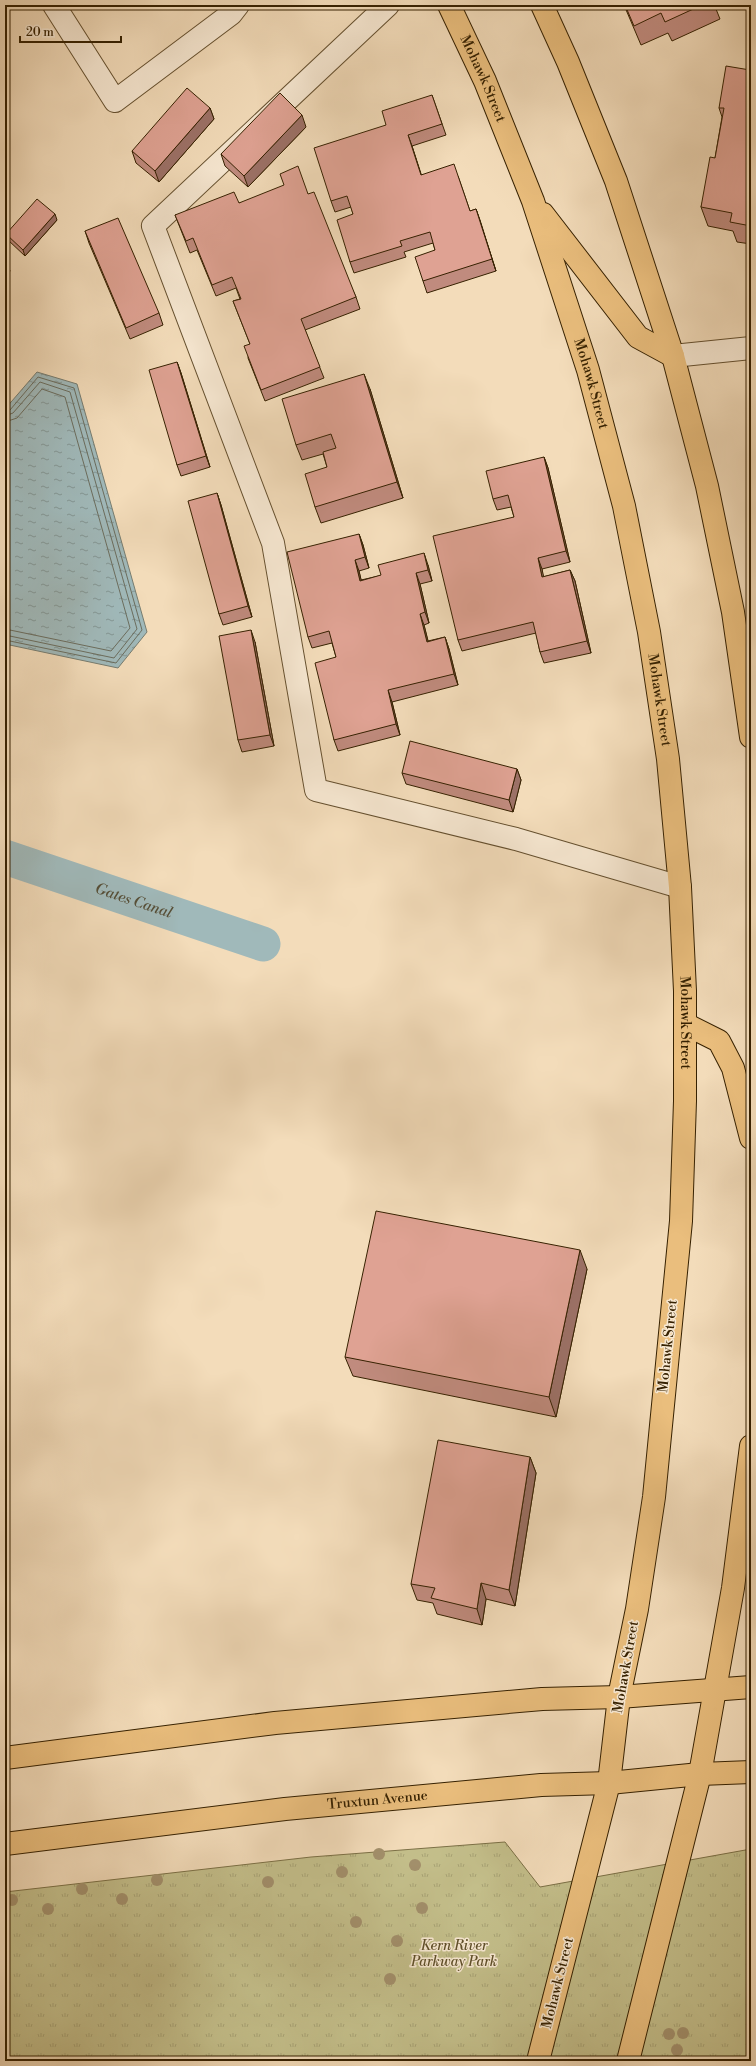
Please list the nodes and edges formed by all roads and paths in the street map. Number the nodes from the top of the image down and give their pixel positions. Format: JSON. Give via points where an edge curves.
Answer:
{"nodes":[{"id":1,"x":54,"y":5,"type":"edge"},
{"id":2,"x":238,"y":5,"type":"edge"},
{"id":3,"x":388,"y":5,"type":"edge"},
{"id":4,"x":449,"y":5,"type":"edge"},
{"id":5,"x":542,"y":5,"type":"edge"},
{"id":6,"x":533,"y":201,"type":"junction"},
{"id":7,"x":751,"y":348,"type":"edge"},
{"id":8,"x":673,"y":356,"type":"junction"},
{"id":9,"x":751,"y":736,"type":"edge"},
{"id":10,"x":680,"y":888,"type":"junction"},
{"id":11,"x":685,"y":1024,"type":"junction"},
{"id":12,"x":751,"y":1138,"type":"edge"},
{"id":13,"x":751,"y":1446,"type":"edge"},
{"id":14,"x":751,"y":1687,"type":"edge"},
{"id":15,"x":714,"y":1688,"type":"junction"},
{"id":16,"x":619,"y":1697,"type":"junction"},
{"id":17,"x":5,"y":1758,"type":"edge"},
{"id":18,"x":751,"y":1772,"type":"edge"},
{"id":19,"x":700,"y":1774,"type":"junction"},
{"id":20,"x":608,"y":1783,"type":"junction"},
{"id":21,"x":5,"y":1844,"type":"edge"},
{"id":22,"x":538,"y":2061,"type":"edge"},
{"id":23,"x":628,"y":2061,"type":"edge"}],
"edges":[{"from":1,"to":2,"type":"street","via":[[115,101],[231,14]]},
{"from":3,"to":10,"type":"street","via":[[153,226],[273,543],[316,790],[516,839]]},
{"from":4,"to":6,"type":"main road","name":"Mohawk Street","via":[[484,81]]},
{"from":5,"to":8,"type":"main road","via":[[616,181]]},
{"from":6,"to":8,"type":"main road","via":[[638,337]]},
{"from":6,"to":10,"type":"main road","name":"Mohawk Street","via":[[588,370],[624,506],[649,632],[663,722]]},
{"from":7,"to":8,"type":"street"},
{"from":8,"to":9,"type":"main road","via":[[707,486],[733,612]]},
{"from":10,"to":11,"type":"main road","name":"Mohawk Street"},
{"from":11,"to":12,"type":"main road","via":[[719,1041],[733,1068]]},
{"from":11,"to":16,"type":"main road","name":"Mohawk Street","via":[[681,1221],[654,1497],[637,1608]]},
{"from":13,"to":15,"type":"main road","via":[[733,1588]]},
{"from":14,"to":15,"type":"main road"},
{"from":15,"to":16,"type":"main road"},
{"from":15,"to":19,"type":"main road"},
{"from":16,"to":17,"type":"main road","via":[[542,1699],[275,1723]]},
{"from":16,"to":20,"type":"main road","name":"Mohawk Street"},
{"from":18,"to":19,"type":"main road","name":"Truxtun Avenue"},
{"from":19,"to":20,"type":"main road","name":"Truxtun Avenue"},
{"from":19,"to":23,"type":"main road"},
{"from":20,"to":21,"type":"main road","name":"Truxtun Avenue","via":[[541,1785],[285,1809]]},
{"from":20,"to":22,"type":"main road","name":"Mohawk Street"}]}
